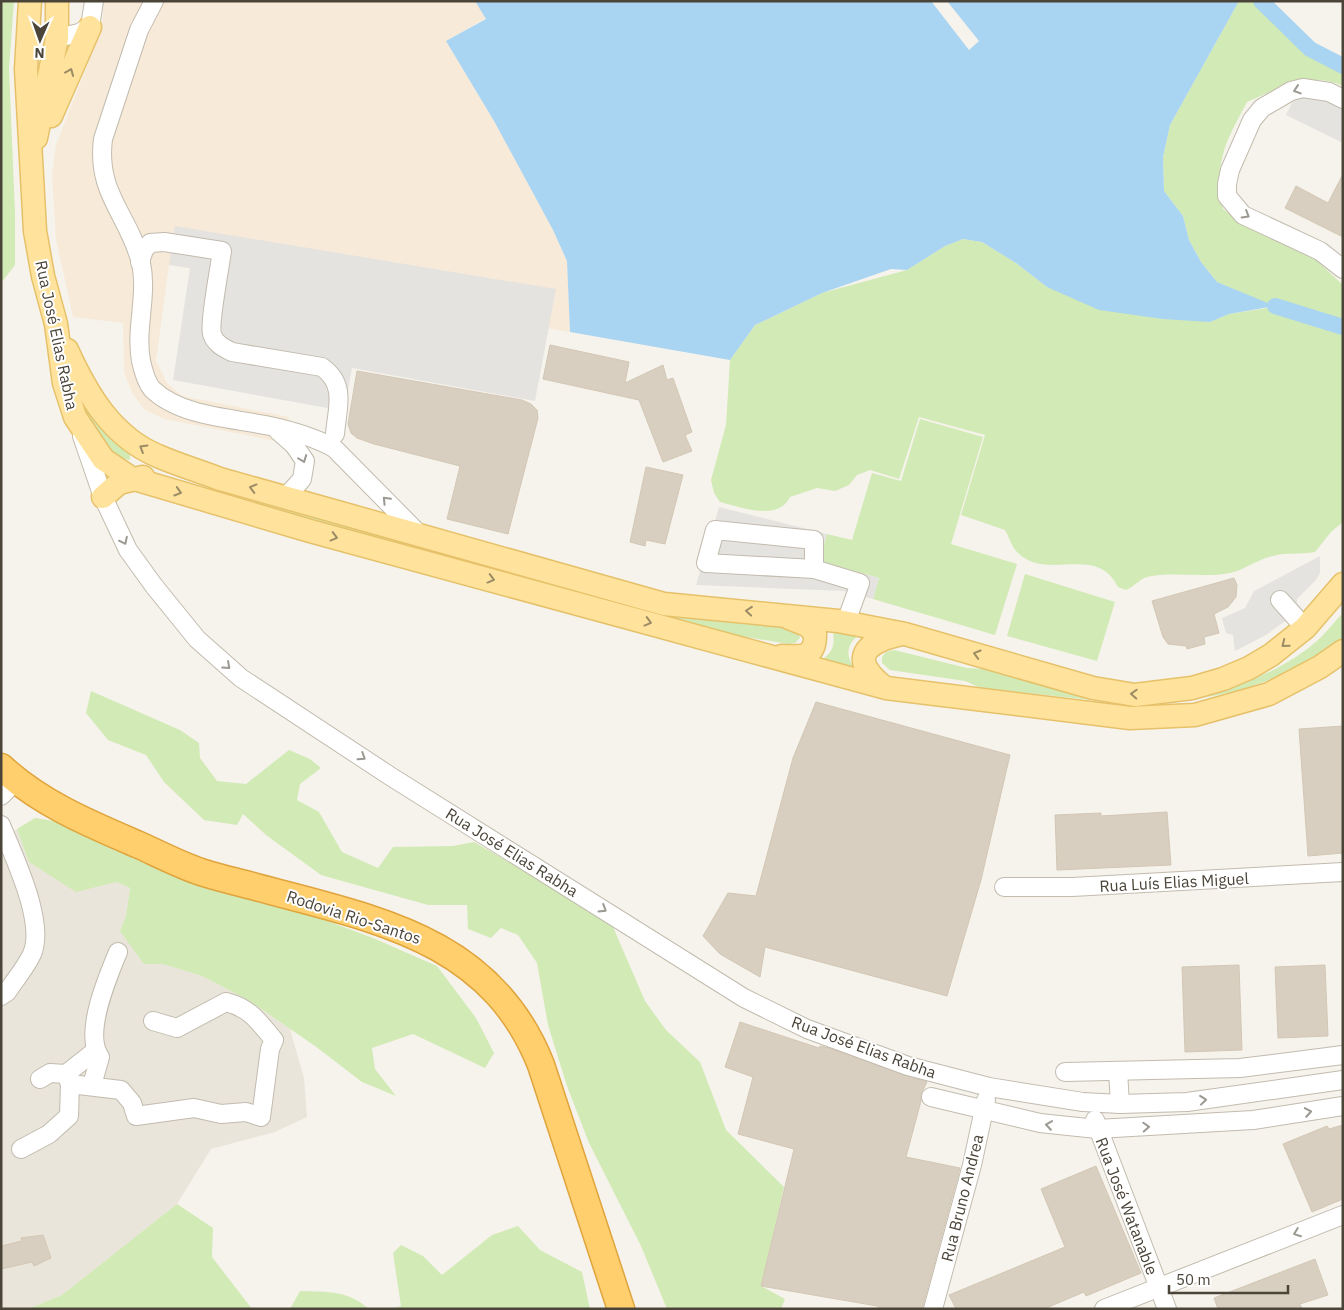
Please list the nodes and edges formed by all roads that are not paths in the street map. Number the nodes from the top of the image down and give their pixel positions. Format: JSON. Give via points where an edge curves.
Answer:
{"nodes":[{"id":1,"x":30,"y":1,"type":"edge"},
{"id":2,"x":94,"y":1,"type":"edge"},
{"id":3,"x":154,"y":1,"type":"edge"},
{"id":4,"x":57,"y":19,"type":"edge"},
{"id":5,"x":85,"y":30,"type":"junction"},
{"id":6,"x":26,"y":63,"type":"junction"},
{"id":7,"x":1343,"y":99,"type":"edge"},
{"id":8,"x":30,"y":165,"type":"junction"},
{"id":9,"x":140,"y":262,"type":"junction"},
{"id":10,"x":1343,"y":269,"type":"edge"},
{"id":11,"x":56,"y":324,"type":"junction"},
{"id":12,"x":75,"y":417,"type":"junction"},
{"id":13,"x":273,"y":426,"type":"junction"},
{"id":14,"x":335,"y":434,"type":"dead end"},
{"id":15,"x":131,"y":478,"type":"junction"},
{"id":16,"x":220,"y":478,"type":"junction"},
{"id":17,"x":103,"y":497,"type":"junction"},
{"id":18,"x":286,"y":497,"type":"junction"},
{"id":19,"x":420,"y":535,"type":"junction"},
{"id":20,"x":814,"y":569,"type":"junction"},
{"id":21,"x":1343,"y":584,"type":"edge"},
{"id":22,"x":1280,"y":600,"type":"dead end"},
{"id":23,"x":777,"y":613,"type":"junction"},
{"id":24,"x":846,"y":622,"type":"junction"},
{"id":25,"x":1305,"y":628,"type":"junction"},
{"id":26,"x":905,"y":634,"type":"junction"},
{"id":27,"x":1343,"y":651,"type":"edge"},
{"id":28,"x":766,"y":655,"type":"junction"},
{"id":29,"x":886,"y":688,"type":"junction"},
{"id":30,"x":6,"y":782,"type":"edge"},
{"id":31,"x":1,"y":825,"type":"edge"},
{"id":32,"x":1343,"y":872,"type":"edge"},
{"id":33,"x":1004,"y":887,"type":"dead end"},
{"id":34,"x":118,"y":952,"type":"dead end"},
{"id":35,"x":1,"y":996,"type":"edge"},
{"id":36,"x":153,"y":1021,"type":"dead end"},
{"id":37,"x":95,"y":1051,"type":"junction"},
{"id":38,"x":1334,"y":1056,"type":"edge"},
{"id":39,"x":1240,"y":1068,"type":"junction"},
{"id":40,"x":1118,"y":1071,"type":"junction"},
{"id":41,"x":40,"y":1079,"type":"dead end"},
{"id":42,"x":68,"y":1079,"type":"junction"},
{"id":43,"x":1336,"y":1081,"type":"edge"},
{"id":44,"x":92,"y":1085,"type":"junction"},
{"id":45,"x":989,"y":1087,"type":"junction"},
{"id":46,"x":1246,"y":1095,"type":"junction"},
{"id":47,"x":931,"y":1097,"type":"dead end"},
{"id":48,"x":1086,"y":1102,"type":"junction"},
{"id":49,"x":1120,"y":1104,"type":"junction"},
{"id":50,"x":1343,"y":1106,"type":"edge"},
{"id":51,"x":984,"y":1110,"type":"junction"},
{"id":52,"x":1097,"y":1129,"type":"junction"},
{"id":53,"x":21,"y":1149,"type":"dead end"},
{"id":54,"x":1343,"y":1215,"type":"edge"},
{"id":55,"x":1158,"y":1287,"type":"junction"},
{"id":56,"x":621,"y":1309,"type":"edge"},
{"id":57,"x":933,"y":1309,"type":"edge"},
{"id":58,"x":1104,"y":1309,"type":"edge"},
{"id":59,"x":1167,"y":1309,"type":"edge"}],
"edges":[{"from":1,"to":6,"type":"main road","name":"Rua José Elias Rabha"},
{"from":2,"to":5,"type":"street"},
{"from":3,"to":9,"type":"street","via":[[139,30],[103,139],[101,155],[108,194],[128,230]]},
{"from":4,"to":5,"type":"main road","via":[[68,29]]},
{"from":4,"to":6,"type":"main road"},
{"from":4,"to":8,"type":"main road","name":"Rua José Elias Rabha"},
{"from":8,"to":5,"type":"main road","one_way":true},
{"from":6,"to":8,"type":"main road","name":"Rua José Elias Rabha"},
{"from":7,"to":10,"type":"street","one_way":true,"via":[[1329,92],[1303,88],[1291,91],[1262,108],[1252,120],[1227,184],[1227,196],[1243,214],[1320,251]]},
{"from":8,"to":11,"type":"main road","name":"Rua José Elias Rabha","via":[[35,231]]},
{"from":9,"to":13,"type":"street","via":[[144,279],[141,359],[152,388],[166,399],[191,410]]},
{"from":9,"to":14,"type":"street","via":[[150,244],[164,242],[222,251],[212,334],[219,346],[232,352],[322,368],[330,373],[339,391]]},
{"from":11,"to":12,"type":"main road","name":"Rua José Elias Rabha","via":[[64,383]]},
{"from":16,"to":11,"type":"main road","one_way":true,"via":[[157,456],[125,437],[102,414],[80,378]]},
{"from":12,"to":15,"type":"main road","via":[[103,460]]},
{"from":12,"to":17,"type":"street","name":"Rua José Elias Rabha"},
{"from":13,"to":18,"type":"street","one_way":true,"via":[[305,461],[302,478]]},
{"from":19,"to":13,"type":"street","one_way":true,"via":[[334,448]]},
{"from":15,"to":16,"type":"main road","via":[[177,473]]},
{"from":15,"to":17,"type":"main road","via":[[116,485]]},
{"from":15,"to":28,"type":"main road","one_way":true,"via":[[310,531]]},
{"from":18,"to":16,"type":"main road","one_way":true},
{"from":17,"to":45,"type":"street","name":"Rua José Elias Rabha","one_way":true,"via":[[128,550],[154,586],[197,639],[241,678],[390,776],[744,998],[806,1029],[890,1060]]},
{"from":18,"to":19,"type":"main road"},
{"from":23,"to":19,"type":"main road","one_way":true,"via":[[664,604]]},
{"from":20,"to":20,"type":"street","via":[[745,566],[706,563],[715,530],[814,540]]},
{"from":20,"to":24,"type":"street","via":[[860,583]]},
{"from":21,"to":25,"type":"main road"},
{"from":22,"to":25,"type":"street"},
{"from":23,"to":24,"type":"main road"},
{"from":23,"to":28,"type":"main road","via":[[806,625],[814,633],[815,642],[811,652],[802,657]]},
{"from":24,"to":26,"type":"main road"},
{"from":25,"to":26,"type":"main road","one_way":true,"via":[[1271,655],[1223,679],[1192,688],[1134,695],[1093,688]]},
{"from":26,"to":29,"type":"main road","via":[[876,642],[864,655],[864,666],[869,674]]},
{"from":27,"to":29,"type":"main road","via":[[1269,694],[1194,714],[1130,718]]},
{"from":28,"to":29,"type":"main road"},
{"from":30,"to":56,"type":"highway","name":"Rodovia Rio-Santos","via":[[67,814],[202,872],[350,912],[420,937],[468,966],[506,1000],[530,1035]]},
{"from":31,"to":35,"type":"street","via":[[24,879],[36,930],[33,953]]},
{"from":32,"to":33,"type":"street","name":"Rua Luís Elias Miguel","via":[[1081,887]]},
{"from":34,"to":37,"type":"street","via":[[102,995],[95,1028]]},
{"from":36,"to":44,"type":"street","via":[[177,1028],[226,1002],[242,1006],[256,1018],[274,1040],[261,1117],[246,1112],[221,1114],[194,1108],[136,1116],[132,1103],[121,1090]]},
{"from":37,"to":42,"type":"street"},
{"from":37,"to":44,"type":"street","via":[[100,1057]]},
{"from":38,"to":39,"type":"street"},
{"from":38,"to":43,"type":"street"},
{"from":39,"to":40,"type":"street"},
{"from":39,"to":46,"type":"street"},
{"from":40,"to":48,"type":"street","name":"Rua José Watanable","via":[[1069,1072]]},
{"from":40,"to":49,"type":"street"},
{"from":41,"to":42,"type":"street","via":[[50,1073]]},
{"from":42,"to":44,"type":"street"},
{"from":42,"to":53,"type":"street","via":[[69,1116],[50,1134]]},
{"from":43,"to":46,"type":"street","name":"Rua José Elias Rabha"},
{"from":45,"to":48,"type":"street","name":"Rua José Elias Rabha"},
{"from":45,"to":51,"type":"street","name":"Rua Bruno Andrea"},
{"from":49,"to":46,"type":"street","name":"Rua José Elias Rabha","one_way":true,"via":[[1187,1102]]},
{"from":47,"to":51,"type":"street"},
{"from":48,"to":49,"type":"street","name":"Rua José Elias Rabha"},
{"from":48,"to":52,"type":"street","name":"Rua José Watanable"},
{"from":52,"to":50,"type":"street","one_way":true,"via":[[1253,1120]]},
{"from":52,"to":51,"type":"street","one_way":true,"via":[[1040,1124]]},
{"from":51,"to":57,"type":"street","name":"Rua Bruno Andrea"},
{"from":52,"to":55,"type":"street","name":"Rua José Watanable"},
{"from":54,"to":55,"type":"street","one_way":true},
{"from":55,"to":58,"type":"street"},
{"from":55,"to":59,"type":"street","name":"Rua José Watanable"}]}
